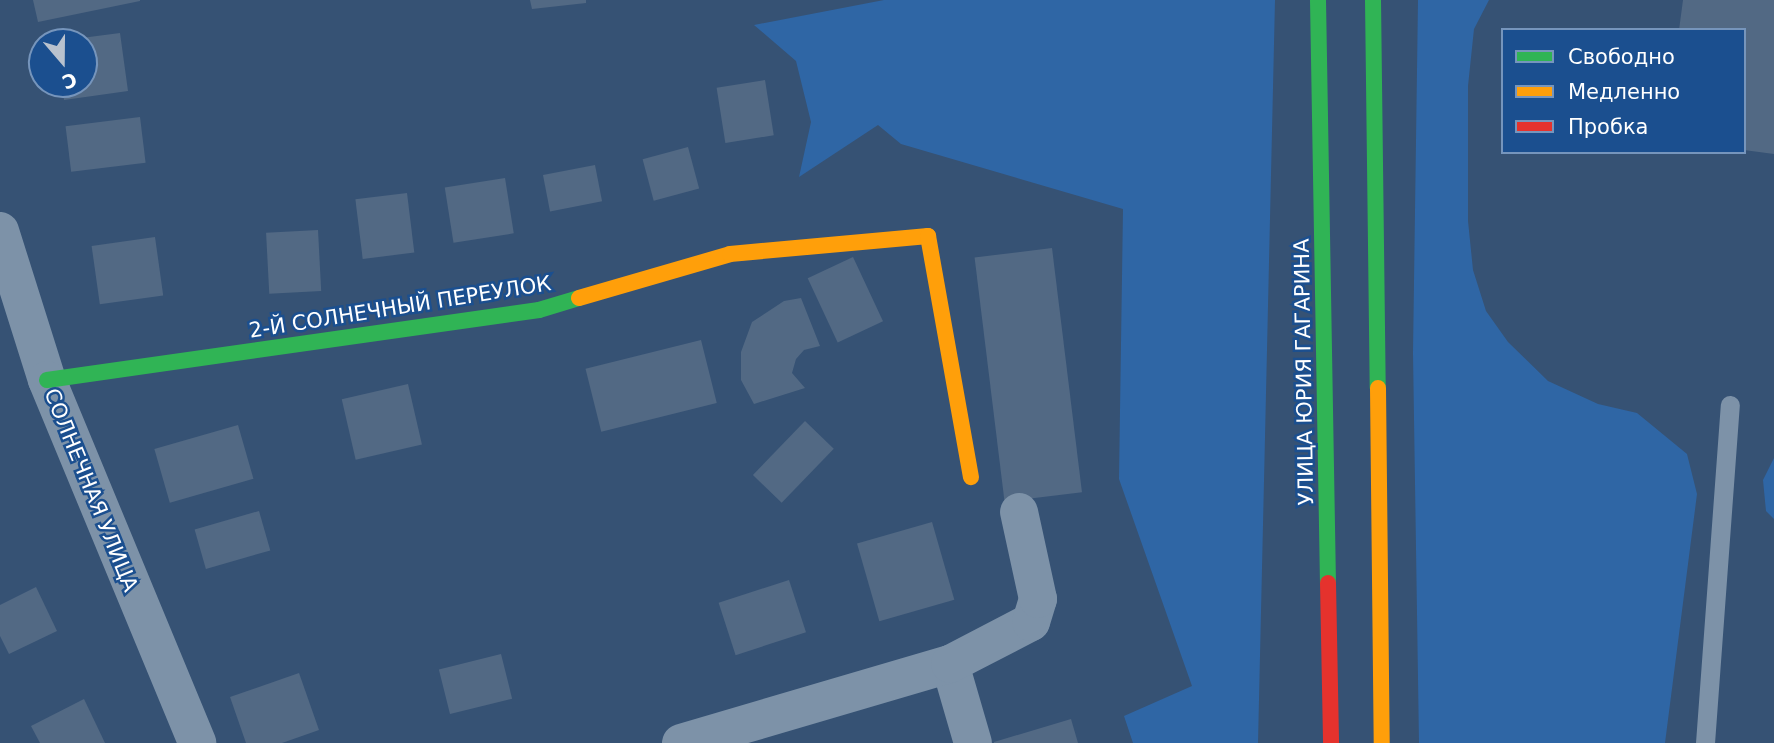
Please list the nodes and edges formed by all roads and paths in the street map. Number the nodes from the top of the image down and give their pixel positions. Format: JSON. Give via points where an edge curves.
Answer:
{"nodes":[{"id":1,"x":1318,"y":0,"type":"edge"},
{"id":2,"x":1373,"y":0,"type":"edge"},
{"id":3,"x":0,"y":231,"type":"edge"},
{"id":4,"x":47,"y":380,"type":"junction"},
{"id":5,"x":1730,"y":405,"type":"dead end"},
{"id":6,"x":971,"y":477,"type":"dead end"},
{"id":7,"x":1019,"y":512,"type":"dead end"},
{"id":8,"x":950,"y":664,"type":"junction"},
{"id":9,"x":197,"y":743,"type":"edge"},
{"id":10,"x":681,"y":743,"type":"edge"},
{"id":11,"x":973,"y":743,"type":"edge"},
{"id":12,"x":1331,"y":743,"type":"edge"},
{"id":13,"x":1382,"y":743,"type":"edge"},
{"id":14,"x":1704,"y":743,"type":"edge"}],
"edges":[{"from":1,"to":12,"type":"main road","name":"УЛИЦА ЮРИЯ ГАГАРИНА"},
{"from":2,"to":13,"type":"main road"},
{"from":3,"to":4,"type":"street","name":"СОЛНЕЧНАЯ УЛИЦА"},
{"from":4,"to":6,"type":"main road","name":"2-Й СОЛНЕЧНЫЙ ПЕРЕУЛОК","via":[[539,310],[730,254],[928,236]]},
{"from":4,"to":9,"type":"street","name":"СОЛНЕЧНАЯ УЛИЦА"},
{"from":5,"to":14,"type":"lane"},
{"from":7,"to":8,"type":"street","via":[[1038,599],[1031,621]]},
{"from":8,"to":10,"type":"street"},
{"from":8,"to":11,"type":"street"}]}
